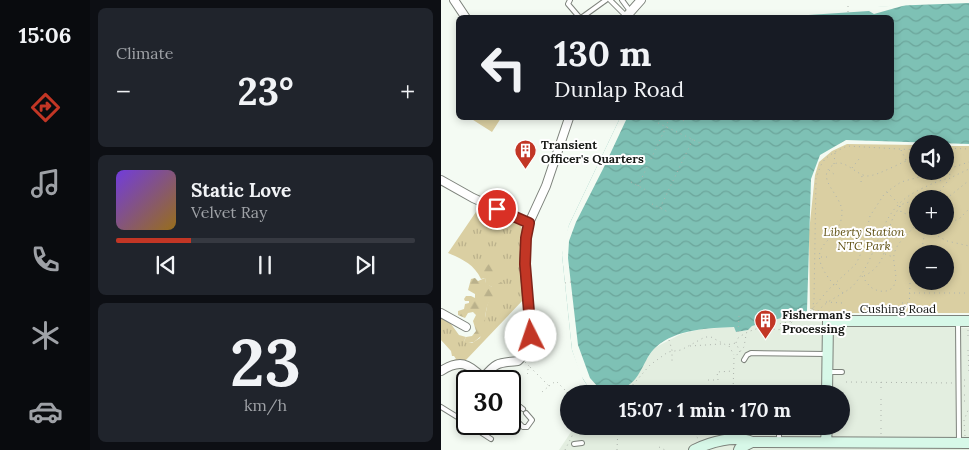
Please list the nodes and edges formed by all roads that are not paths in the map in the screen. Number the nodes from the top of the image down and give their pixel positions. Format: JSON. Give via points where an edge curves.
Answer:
{"nodes":[{"id":1,"x":454,"y":0,"type":"edge"},
{"id":2,"x":570,"y":0,"type":"edge"},
{"id":3,"x":606,"y":0,"type":"edge"},
{"id":4,"x":610,"y":0,"type":"edge"},
{"id":5,"x":622,"y":0,"type":"edge"},
{"id":6,"x":641,"y":0,"type":"edge"},
{"id":7,"x":464,"y":15,"type":"edge"},
{"id":8,"x":578,"y":15,"type":"edge"},
{"id":9,"x":585,"y":15,"type":"edge"},
{"id":10,"x":627,"y":15,"type":"edge"},
{"id":11,"x":568,"y":120,"type":"edge"},
{"id":12,"x":441,"y":180,"type":"edge"},
{"id":13,"x":529,"y":223,"type":"junction"},
{"id":14,"x":441,"y":313,"type":"edge"},
{"id":15,"x":964,"y":321,"type":"edge"},
{"id":16,"x":466,"y":327,"type":"dead end"},
{"id":17,"x":827,"y":354,"type":"junction"},
{"id":18,"x":744,"y":360,"type":"dead end"},
{"id":19,"x":475,"y":370,"type":"edge"},
{"id":20,"x":490,"y":370,"type":"edge"},
{"id":21,"x":441,"y":371,"type":"edge"},
{"id":22,"x":827,"y":372,"type":"junction"},
{"id":23,"x":843,"y":372,"type":"dead end"},
{"id":24,"x":827,"y":385,"type":"edge"},
{"id":25,"x":441,"y":407,"type":"edge"},
{"id":26,"x":521,"y":408,"type":"edge"},
{"id":27,"x":456,"y":416,"type":"edge"},
{"id":28,"x":521,"y":425,"type":"edge"},
{"id":29,"x":485,"y":435,"type":"edge"},
{"id":30,"x":779,"y":435,"type":"edge"},
{"id":31,"x":827,"y":437,"type":"edge"},
{"id":32,"x":491,"y":439,"type":"dead end"},
{"id":33,"x":735,"y":439,"type":"junction"},
{"id":34,"x":964,"y":441,"type":"edge"},
{"id":35,"x":582,"y":442,"type":"dead end"},
{"id":36,"x":752,"y":442,"type":"junction"},
{"id":37,"x":779,"y":442,"type":"junction"},
{"id":38,"x":573,"y":444,"type":"dead end"},
{"id":39,"x":899,"y":446,"type":"edge"},
{"id":40,"x":694,"y":450,"type":"edge"},
{"id":41,"x":738,"y":450,"type":"edge"}],
"edges":[{"from":1,"to":7,"type":"street"},
{"from":2,"to":8,"type":"lane","via":[[568,4]]},
{"from":3,"to":9,"type":"lane"},
{"from":4,"to":10,"type":"lane"},
{"from":5,"to":10,"type":"lane"},
{"from":6,"to":10,"type":"street"},
{"from":11,"to":13,"type":"street","via":[[546,186]]},
{"from":12,"to":13,"type":"street"},
{"from":13,"to":20,"type":"street","via":[[525,264],[531,336],[528,349],[516,361],[499,363]]},
{"from":14,"to":16,"type":"street"},
{"from":15,"to":17,"type":"street","name":"Cushing Road","via":[[824,317]]},
{"from":15,"to":34,"type":"lane"},
{"from":17,"to":18,"type":"lane","via":[[751,353]]},
{"from":17,"to":22,"type":"street"},
{"from":19,"to":21,"type":"street","via":[[463,364]]},
{"from":22,"to":23,"type":"lane"},
{"from":22,"to":24,"type":"street"},
{"from":25,"to":27,"type":"lane"},
{"from":26,"to":28,"type":"lane","via":[[532,420],[527,427]]},
{"from":29,"to":32,"type":"lane"},
{"from":30,"to":37,"type":"lane"},
{"from":31,"to":37,"type":"street"},
{"from":31,"to":39,"type":"street"},
{"from":33,"to":36,"type":"street"},
{"from":33,"to":40,"type":"street","via":[[721,440]]},
{"from":33,"to":41,"type":"street"},
{"from":34,"to":39,"type":"street"},
{"from":35,"to":38,"type":"lane"},
{"from":36,"to":37,"type":"street"},
{"from":36,"to":41,"type":"street"}]}
